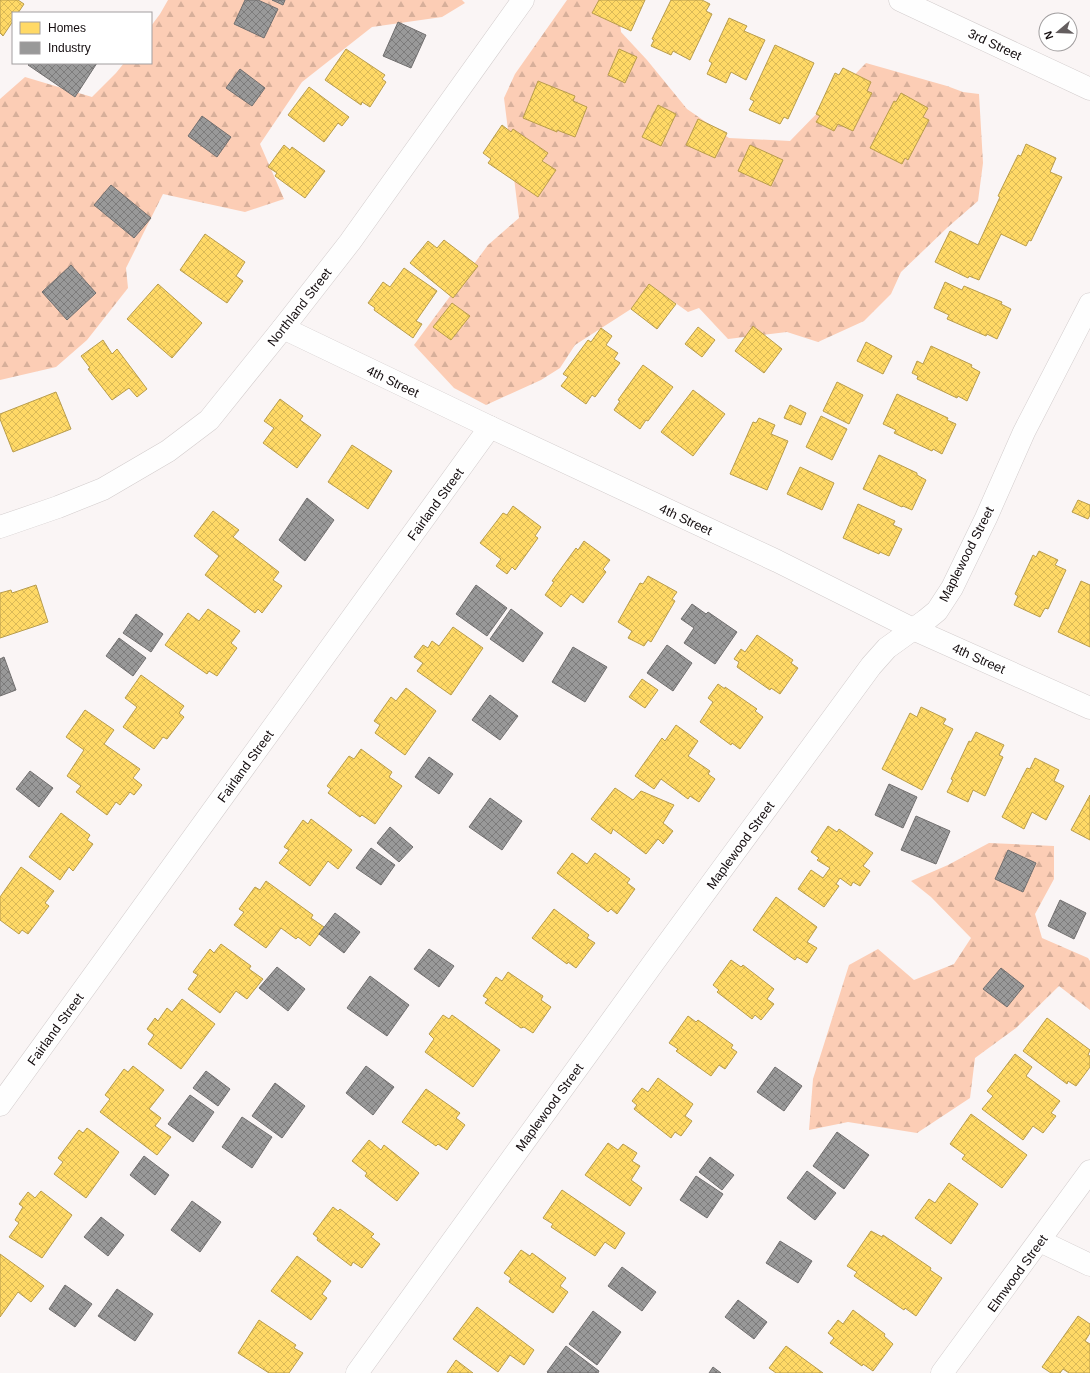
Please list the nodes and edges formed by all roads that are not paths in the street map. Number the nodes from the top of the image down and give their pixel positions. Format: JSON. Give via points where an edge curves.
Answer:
{"nodes":[{"id":1,"x":523,"y":0,"type":"edge"},
{"id":2,"x":900,"y":0,"type":"edge"},
{"id":3,"x":1090,"y":89,"type":"edge"},
{"id":4,"x":1090,"y":304,"type":"edge"},
{"id":5,"x":283,"y":328,"type":"junction"},
{"id":6,"x":490,"y":427,"type":"junction"},
{"id":7,"x":0,"y":527,"type":"edge"},
{"id":8,"x":913,"y":629,"type":"junction"},
{"id":9,"x":1090,"y":708,"type":"edge"},
{"id":10,"x":0,"y":1105,"type":"edge"},
{"id":11,"x":1090,"y":1171,"type":"edge"},
{"id":12,"x":1040,"y":1240,"type":"junction"},
{"id":13,"x":1090,"y":1266,"type":"edge"},
{"id":14,"x":357,"y":1373,"type":"edge"},
{"id":15,"x":942,"y":1373,"type":"edge"}],
"edges":[{"from":1,"to":5,"type":"street","name":"Northland Street","via":[[350,242]]},
{"from":2,"to":3,"type":"street","name":"3rd Street"},
{"from":4,"to":8,"type":"street","name":"Maplewood Street","via":[[1024,432],[952,588],[936,611]]},
{"from":5,"to":6,"type":"street","name":"4th Street"},
{"from":5,"to":7,"type":"street","name":"Northland Street","via":[[209,420],[168,450],[103,489]]},
{"from":6,"to":8,"type":"street","name":"4th Street","via":[[772,559]]},
{"from":6,"to":10,"type":"street","name":"Fairland Street"},
{"from":8,"to":9,"type":"street","name":"4th Street"},
{"from":8,"to":14,"type":"street","name":"Maplewood Street","via":[[887,648],[871,666]]},
{"from":11,"to":12,"type":"street","name":"Elmwood Street"},
{"from":12,"to":13,"type":"street"},
{"from":12,"to":15,"type":"street","name":"Elmwood Street"}]}
